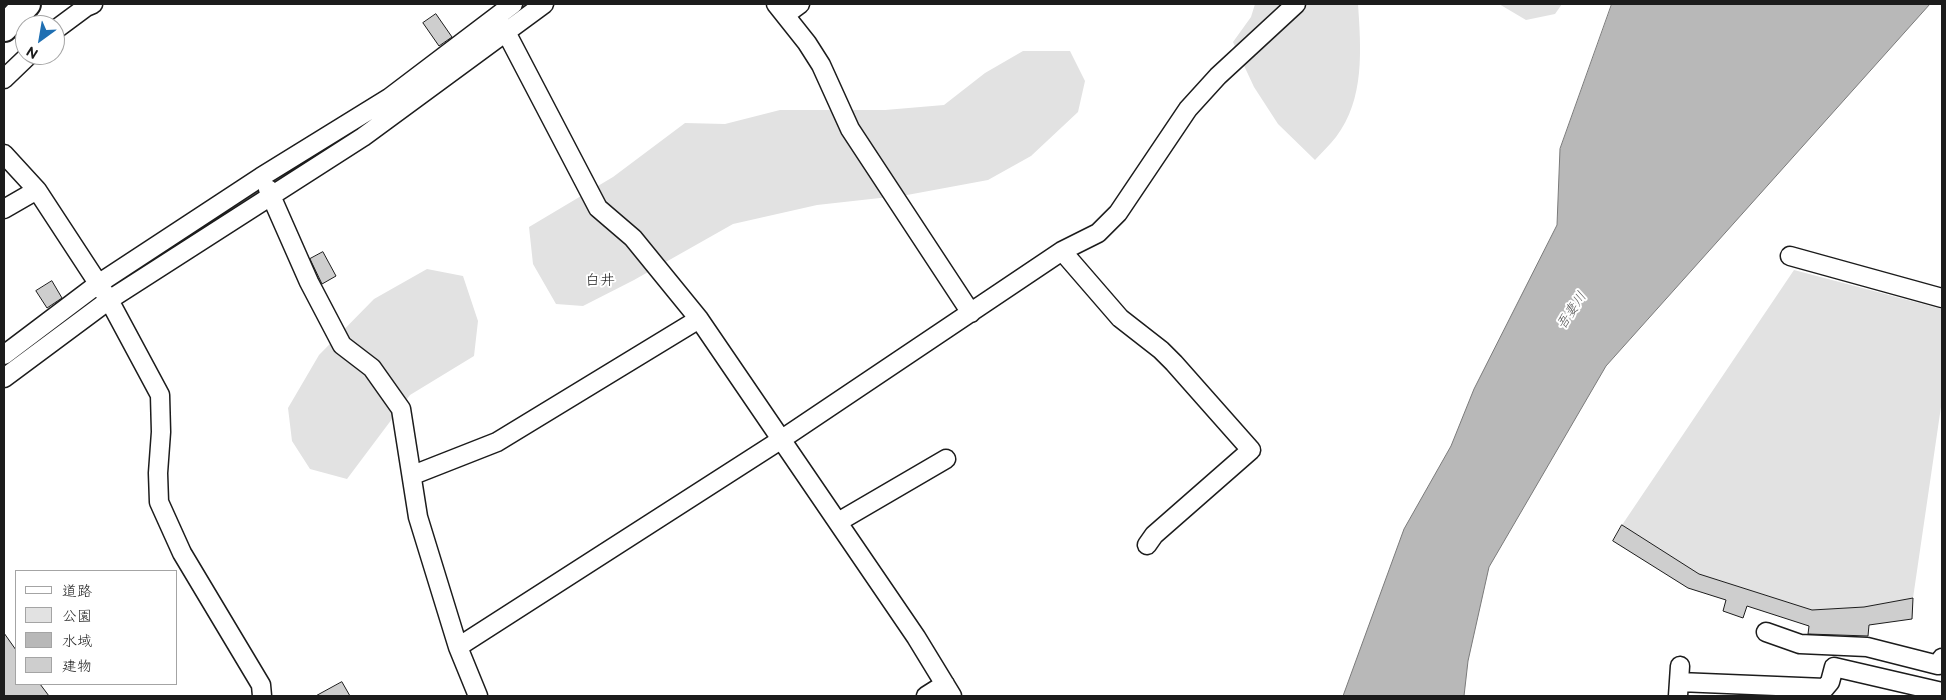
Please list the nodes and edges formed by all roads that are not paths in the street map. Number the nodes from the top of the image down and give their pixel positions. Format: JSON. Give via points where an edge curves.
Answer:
{"nodes":[{"id":1,"x":27,"y":4,"type":"edge"},
{"id":2,"x":93,"y":4,"type":"edge"},
{"id":3,"x":513,"y":4,"type":"edge"},
{"id":4,"x":544,"y":4,"type":"edge"},
{"id":5,"x":800,"y":4,"type":"edge"},
{"id":6,"x":1296,"y":4,"type":"edge"},
{"id":7,"x":780,"y":9,"type":"edge"},
{"id":8,"x":65,"y":23,"type":"edge"},
{"id":9,"x":501,"y":24,"type":"junction"},
{"id":10,"x":4,"y":28,"type":"edge"},
{"id":11,"x":18,"y":65,"type":"edge"},
{"id":12,"x":4,"y":79,"type":"edge"},
{"id":13,"x":4,"y":154,"type":"edge"},
{"id":14,"x":267,"y":187,"type":"junction"},
{"id":15,"x":37,"y":190,"type":"junction"},
{"id":16,"x":4,"y":209,"type":"edge"},
{"id":17,"x":1062,"y":251,"type":"junction"},
{"id":18,"x":1790,"y":256,"type":"dead end"},
{"id":19,"x":103,"y":291,"type":"junction"},
{"id":20,"x":1942,"y":298,"type":"edge"},
{"id":21,"x":971,"y":313,"type":"junction"},
{"id":22,"x":699,"y":319,"type":"junction"},
{"id":23,"x":4,"y":355,"type":"edge"},
{"id":24,"x":4,"y":378,"type":"edge"},
{"id":25,"x":782,"y":439,"type":"junction"},
{"id":26,"x":946,"y":459,"type":"dead end"},
{"id":27,"x":413,"y":475,"type":"junction"},
{"id":28,"x":838,"y":522,"type":"junction"},
{"id":29,"x":1147,"y":545,"type":"dead end"},
{"id":30,"x":1766,"y":632,"type":"dead end"},
{"id":31,"x":458,"y":647,"type":"junction"},
{"id":32,"x":1942,"y":658,"type":"edge"},
{"id":33,"x":1679,"y":682,"type":"edge"},
{"id":34,"x":948,"y":690,"type":"edge"},
{"id":35,"x":1942,"y":692,"type":"edge"},
{"id":36,"x":262,"y":696,"type":"edge"},
{"id":37,"x":478,"y":696,"type":"edge"},
{"id":38,"x":926,"y":696,"type":"edge"}],
"edges":[{"from":1,"to":10,"type":"highway"},
{"from":2,"to":8,"type":"street"},
{"from":3,"to":9,"type":"street"},
{"from":4,"to":9,"type":"street"},
{"from":5,"to":7,"type":"street"},
{"from":6,"to":17,"type":"street","via":[[1218,76],[1188,109],[1118,213],[1098,233]]},
{"from":7,"to":21,"type":"street","via":[[821,65],[850,129]]},
{"from":9,"to":14,"type":"street","via":[[363,138]]},
{"from":9,"to":22,"type":"street","via":[[598,208],[633,238]]},
{"from":11,"to":12,"type":"street"},
{"from":13,"to":15,"type":"street"},
{"from":14,"to":19,"type":"street"},
{"from":14,"to":27,"type":"street","via":[[309,282],[342,345],[372,368],[401,409]]},
{"from":15,"to":16,"type":"street"},
{"from":15,"to":19,"type":"street"},
{"from":17,"to":21,"type":"street"},
{"from":17,"to":29,"type":"street","via":[[1120,318],[1174,363],[1251,450],[1154,535]]},
{"from":18,"to":20,"type":"street"},
{"from":19,"to":23,"type":"street"},
{"from":19,"to":24,"type":"street"},
{"from":19,"to":36,"type":"street","via":[[160,395],[159,502],[182,553],[261,685]]},
{"from":21,"to":25,"type":"street"},
{"from":22,"to":25,"type":"street"},
{"from":22,"to":27,"type":"street","via":[[497,442]]},
{"from":25,"to":28,"type":"street"},
{"from":25,"to":31,"type":"street"},
{"from":26,"to":28,"type":"street"},
{"from":27,"to":31,"type":"street","via":[[418,517]]},
{"from":28,"to":34,"type":"street"},
{"from":30,"to":32,"type":"street","via":[[1800,644],[1867,646],[1938,665]]},
{"from":31,"to":37,"type":"street"},
{"from":33,"to":35,"type":"street","via":[[1825,688],[1834,667]]},
{"from":34,"to":38,"type":"street"}]}
